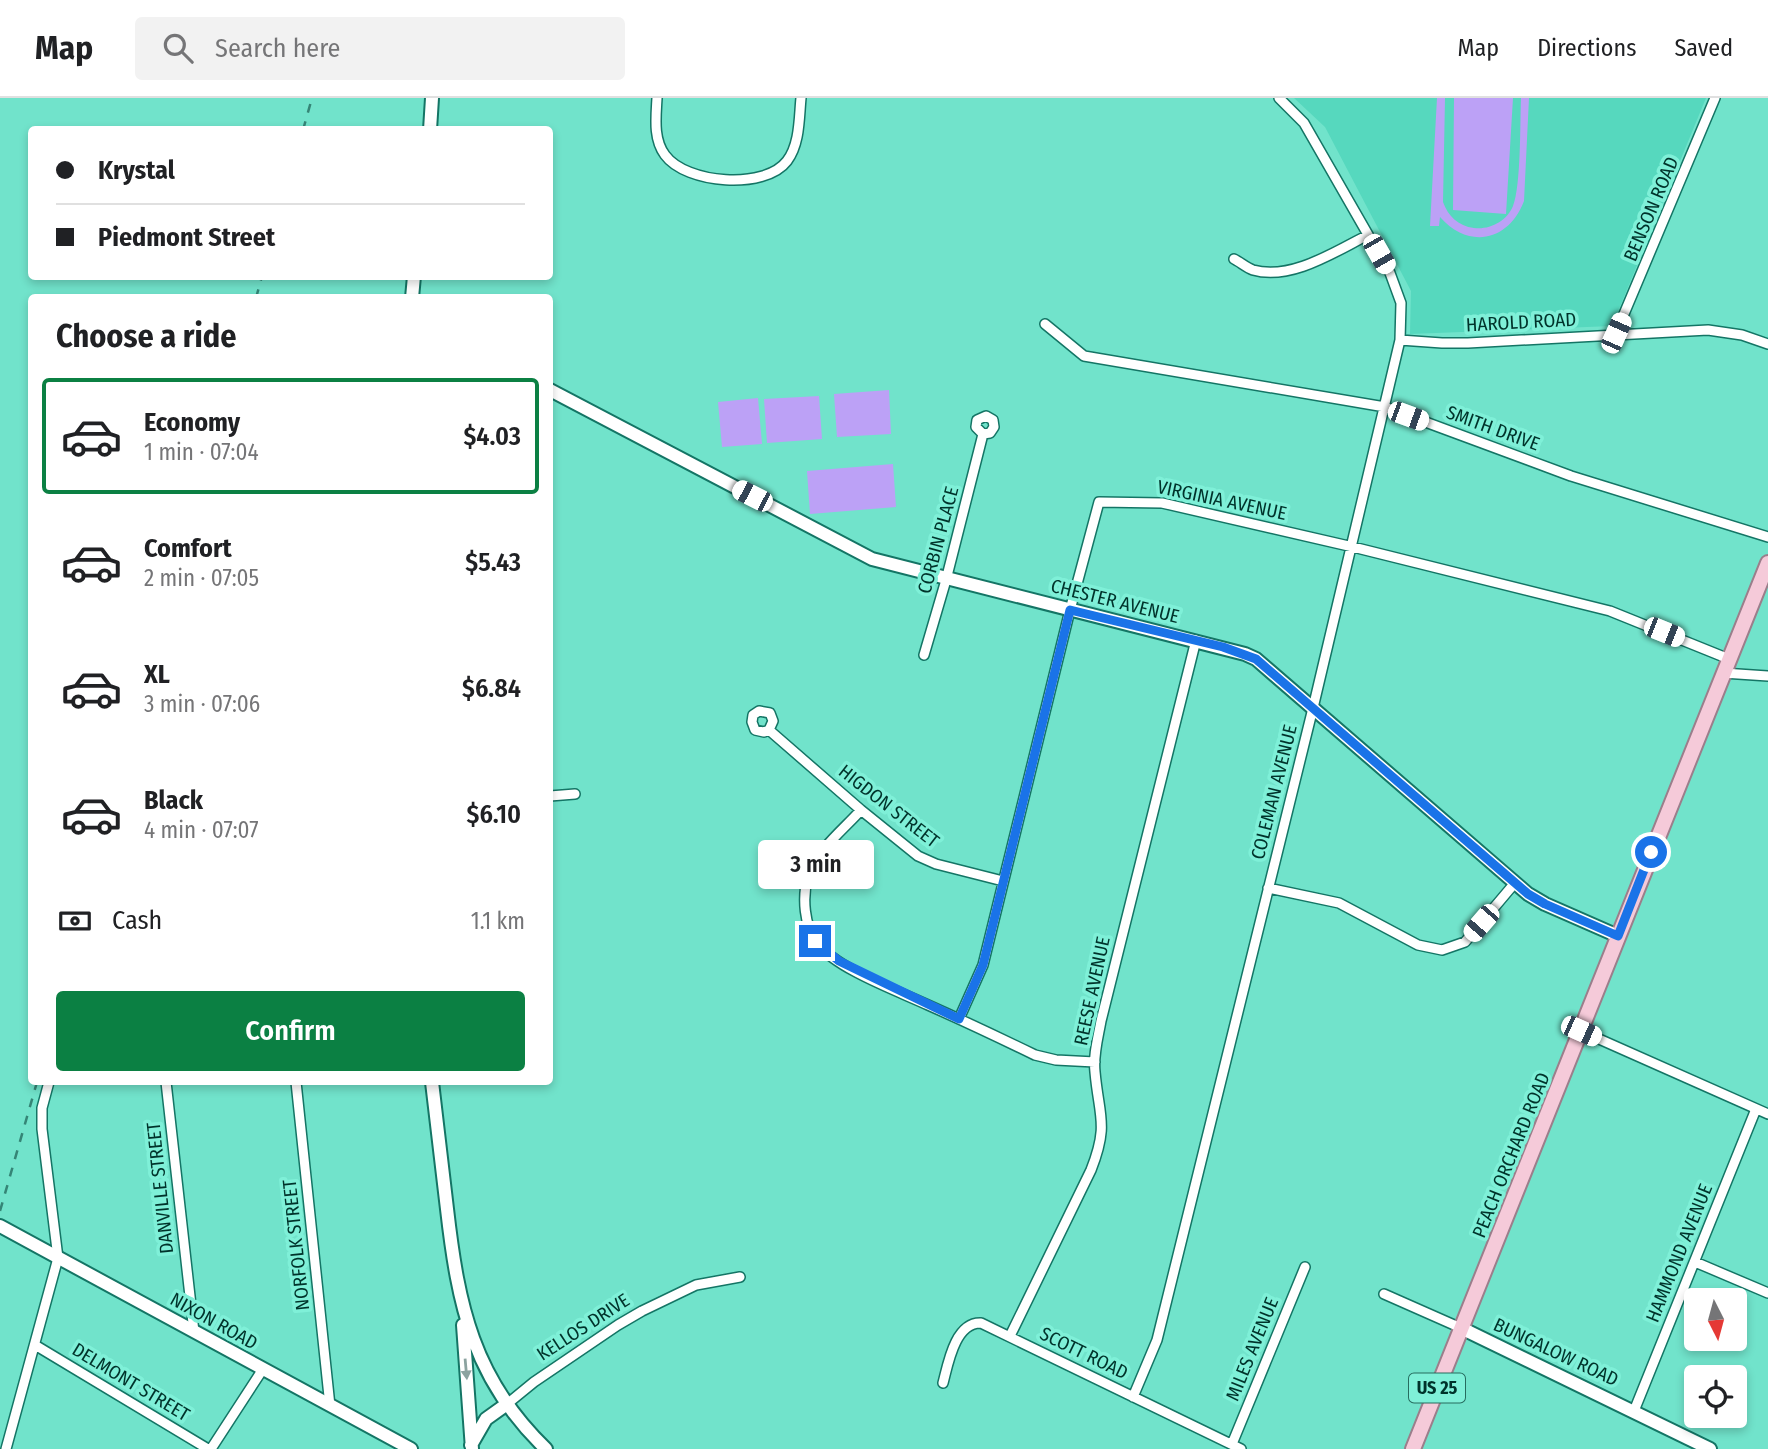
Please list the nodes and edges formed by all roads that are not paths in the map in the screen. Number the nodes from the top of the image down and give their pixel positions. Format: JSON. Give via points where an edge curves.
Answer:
{"nodes":[{"id":1,"x":432,"y":98,"type":"edge"},
{"id":2,"x":657,"y":98,"type":"edge"},
{"id":3,"x":801,"y":98,"type":"edge"},
{"id":4,"x":1279,"y":98,"type":"edge"},
{"id":5,"x":1716,"y":98,"type":"edge"},
{"id":6,"x":430,"y":126,"type":"edge"},
{"id":7,"x":1368,"y":235,"type":"junction"},
{"id":8,"x":1234,"y":259,"type":"dead end"},
{"id":9,"x":1045,"y":324,"type":"dead end"},
{"id":10,"x":1616,"y":333,"type":"junction"},
{"id":11,"x":1400,"y":340,"type":"junction"},
{"id":12,"x":1768,"y":344,"type":"edge"},
{"id":13,"x":553,"y":392,"type":"edge"},
{"id":14,"x":1385,"y":407,"type":"junction"},
{"id":15,"x":983,"y":434,"type":"dead end"},
{"id":16,"x":1768,"y":537,"type":"edge"},
{"id":17,"x":1353,"y":547,"type":"junction"},
{"id":18,"x":1768,"y":563,"type":"edge"},
{"id":19,"x":946,"y":580,"type":"junction"},
{"id":20,"x":1070,"y":610,"type":"junction"},
{"id":21,"x":1195,"y":640,"type":"junction"},
{"id":22,"x":924,"y":655,"type":"dead end"},
{"id":23,"x":1729,"y":659,"type":"junction"},
{"id":24,"x":1723,"y":673,"type":"junction"},
{"id":25,"x":1768,"y":676,"type":"edge"},
{"id":26,"x":1314,"y":708,"type":"junction"},
{"id":27,"x":769,"y":730,"type":"dead end"},
{"id":28,"x":575,"y":794,"type":"dead end"},
{"id":29,"x":553,"y":796,"type":"edge"},
{"id":30,"x":861,"y":810,"type":"junction"},
{"id":31,"x":1003,"y":881,"type":"junction"},
{"id":32,"x":1514,"y":884,"type":"junction"},
{"id":33,"x":1268,"y":888,"type":"junction"},
{"id":34,"x":1618,"y":936,"type":"junction"},
{"id":35,"x":959,"y":1019,"type":"junction"},
{"id":36,"x":1581,"y":1031,"type":"junction"},
{"id":37,"x":1095,"y":1062,"type":"junction"},
{"id":38,"x":48,"y":1085,"type":"edge"},
{"id":39,"x":166,"y":1085,"type":"edge"},
{"id":40,"x":296,"y":1085,"type":"edge"},
{"id":41,"x":432,"y":1085,"type":"edge"},
{"id":42,"x":1756,"y":1109,"type":"junction"},
{"id":43,"x":1768,"y":1114,"type":"edge"},
{"id":44,"x":0,"y":1226,"type":"edge"},
{"id":45,"x":58,"y":1258,"type":"junction"},
{"id":46,"x":1695,"y":1262,"type":"junction"},
{"id":47,"x":1305,"y":1267,"type":"dead end"},
{"id":48,"x":740,"y":1277,"type":"dead end"},
{"id":49,"x":1768,"y":1293,"type":"edge"},
{"id":50,"x":1384,"y":1294,"type":"dead end"},
{"id":51,"x":460,"y":1301,"type":"junction"},
{"id":52,"x":1461,"y":1328,"type":"junction"},
{"id":53,"x":194,"y":1332,"type":"junction"},
{"id":54,"x":1010,"y":1336,"type":"junction"},
{"id":55,"x":35,"y":1345,"type":"junction"},
{"id":56,"x":262,"y":1369,"type":"junction"},
{"id":57,"x":943,"y":1383,"type":"dead end"},
{"id":58,"x":1133,"y":1396,"type":"junction"},
{"id":59,"x":507,"y":1404,"type":"junction"},
{"id":60,"x":330,"y":1406,"type":"junction"},
{"id":61,"x":1634,"y":1411,"type":"junction"},
{"id":62,"x":471,"y":1447,"type":"edge"},
{"id":63,"x":1237,"y":1447,"type":"edge"},
{"id":64,"x":6,"y":1449,"type":"edge"},
{"id":65,"x":210,"y":1449,"type":"edge"},
{"id":66,"x":411,"y":1449,"type":"edge"},
{"id":67,"x":546,"y":1449,"type":"edge"},
{"id":68,"x":1413,"y":1449,"type":"edge"},
{"id":69,"x":1710,"y":1449,"type":"edge"}],
"edges":[{"from":1,"to":6,"type":"street"},
{"from":2,"to":3,"type":"street","via":[[658,142],[671,163],[697,176],[744,180],[769,175],[787,162],[794,147]]},
{"from":4,"to":7,"type":"street","name":"COLEMAN AVENUE","via":[[1304,123]]},
{"from":5,"to":10,"type":"street","name":"BENSON ROAD"},
{"from":7,"to":8,"type":"street","via":[[1293,269],[1252,270]]},
{"from":7,"to":11,"type":"street","name":"COLEMAN AVENUE","via":[[1399,294]]},
{"from":9,"to":14,"type":"street","name":"SMITH DRIVE","via":[[1084,356]]},
{"from":10,"to":11,"type":"street","name":"HAROLD ROAD","via":[[1455,343]]},
{"from":10,"to":12,"type":"street","name":"HAROLD ROAD","via":[[1708,330]]},
{"from":11,"to":14,"type":"street","name":"COLEMAN AVENUE"},
{"from":13,"to":19,"type":"street","name":"CHESTER AVENUE","via":[[872,559]]},
{"from":14,"to":16,"type":"street","name":"SMITH DRIVE","via":[[1571,476]]},
{"from":14,"to":17,"type":"street","name":"COLEMAN AVENUE"},
{"from":15,"to":19,"type":"street","name":"CORBIN PLACE"},
{"from":17,"to":20,"type":"street","name":"VIRGINIA AVENUE","via":[[1162,503],[1099,502]]},
{"from":17,"to":23,"type":"street","name":"VIRGINIA AVENUE","via":[[1610,611]]},
{"from":17,"to":26,"type":"street","name":"COLEMAN AVENUE"},
{"from":18,"to":23,"type":"main road","name":"PEACH ORCHARD ROAD","number":"US 25"},
{"from":19,"to":20,"type":"street","name":"CHESTER AVENUE"},
{"from":19,"to":22,"type":"street","name":"CORBIN PLACE"},
{"from":20,"to":21,"type":"street","name":"CHESTER AVENUE"},
{"from":20,"to":31,"type":"street","name":"VIRGINIA AVENUE"},
{"from":21,"to":26,"type":"street","name":"CHESTER AVENUE","via":[[1256,659]]},
{"from":21,"to":37,"type":"street","name":"REESE AVENUE","via":[[1104,1008]]},
{"from":23,"to":24,"type":"main road","name":"PEACH ORCHARD ROAD","number":"US 25"},
{"from":24,"to":25,"type":"street"},
{"from":24,"to":34,"type":"main road","name":"PEACH ORCHARD ROAD","number":"US 25"},
{"from":26,"to":32,"type":"street","name":"CHESTER AVENUE"},
{"from":26,"to":33,"type":"street","name":"COLEMAN AVENUE"},
{"from":27,"to":30,"type":"street","name":"HIGDON STREET"},
{"from":28,"to":29,"type":"street"},
{"from":30,"to":31,"type":"street","name":"HIGDON STREET","via":[[926,860]]},
{"from":30,"to":35,"type":"street","via":[[819,856],[807,879],[805,907],[815,941],[839,961]]},
{"from":31,"to":35,"type":"street","name":"VIRGINIA AVENUE","via":[[983,965]]},
{"from":32,"to":33,"type":"street","via":[[1465,942],[1442,950],[1418,945],[1339,903]]},
{"from":32,"to":34,"type":"street","name":"CHESTER AVENUE","via":[[1545,904]]},
{"from":33,"to":58,"type":"street","name":"COLEMAN AVENUE","via":[[1157,1340]]},
{"from":34,"to":36,"type":"main road","name":"PEACH ORCHARD ROAD","number":"US 25"},
{"from":35,"to":37,"type":"street","via":[[1043,1058]]},
{"from":36,"to":42,"type":"street"},
{"from":36,"to":52,"type":"main road","name":"PEACH ORCHARD ROAD","number":"US 25"},
{"from":37,"to":54,"type":"street","name":"REESE AVENUE","via":[[1101,1144]]},
{"from":38,"to":45,"type":"street","via":[[41,1108],[42,1129]]},
{"from":39,"to":53,"type":"street","name":"DANVILLE STREET"},
{"from":40,"to":60,"type":"street","name":"NORFOLK STREET"},
{"from":41,"to":51,"type":"street"},
{"from":42,"to":43,"type":"street"},
{"from":42,"to":46,"type":"street","name":"HAMMOND AVENUE"},
{"from":44,"to":45,"type":"street","name":"NIXON ROAD"},
{"from":45,"to":53,"type":"street","name":"NIXON ROAD"},
{"from":45,"to":55,"type":"street"},
{"from":46,"to":49,"type":"street"},
{"from":46,"to":61,"type":"street","name":"HAMMOND AVENUE"},
{"from":47,"to":63,"type":"street","name":"MILES AVENUE"},
{"from":48,"to":59,"type":"street","name":"KELLOS DRIVE","via":[[696,1285],[642,1311]]},
{"from":50,"to":52,"type":"street","name":"BUNGALOW ROAD"},
{"from":51,"to":59,"type":"street","via":[[479,1354]]},
{"from":51,"to":62,"type":"street","one_way":true},
{"from":52,"to":61,"type":"street","name":"BUNGALOW ROAD"},
{"from":52,"to":68,"type":"main road","name":"PEACH ORCHARD ROAD","number":"US 25"},
{"from":53,"to":56,"type":"street","name":"NIXON ROAD"},
{"from":54,"to":57,"type":"street","name":"SCOTT ROAD","via":[[981,1323],[969,1325],[957,1341]]},
{"from":54,"to":58,"type":"street","name":"SCOTT ROAD"},
{"from":55,"to":64,"type":"street"},
{"from":55,"to":65,"type":"street","name":"DELMONT STREET"},
{"from":56,"to":60,"type":"street","name":"NIXON ROAD"},
{"from":56,"to":65,"type":"street"},
{"from":58,"to":63,"type":"street","name":"SCOTT ROAD"},
{"from":59,"to":62,"type":"street","name":"KELLOS DRIVE","via":[[486,1419]]},
{"from":59,"to":67,"type":"street"},
{"from":60,"to":66,"type":"street","name":"NIXON ROAD"},
{"from":61,"to":69,"type":"street","name":"BUNGALOW ROAD"}]}
